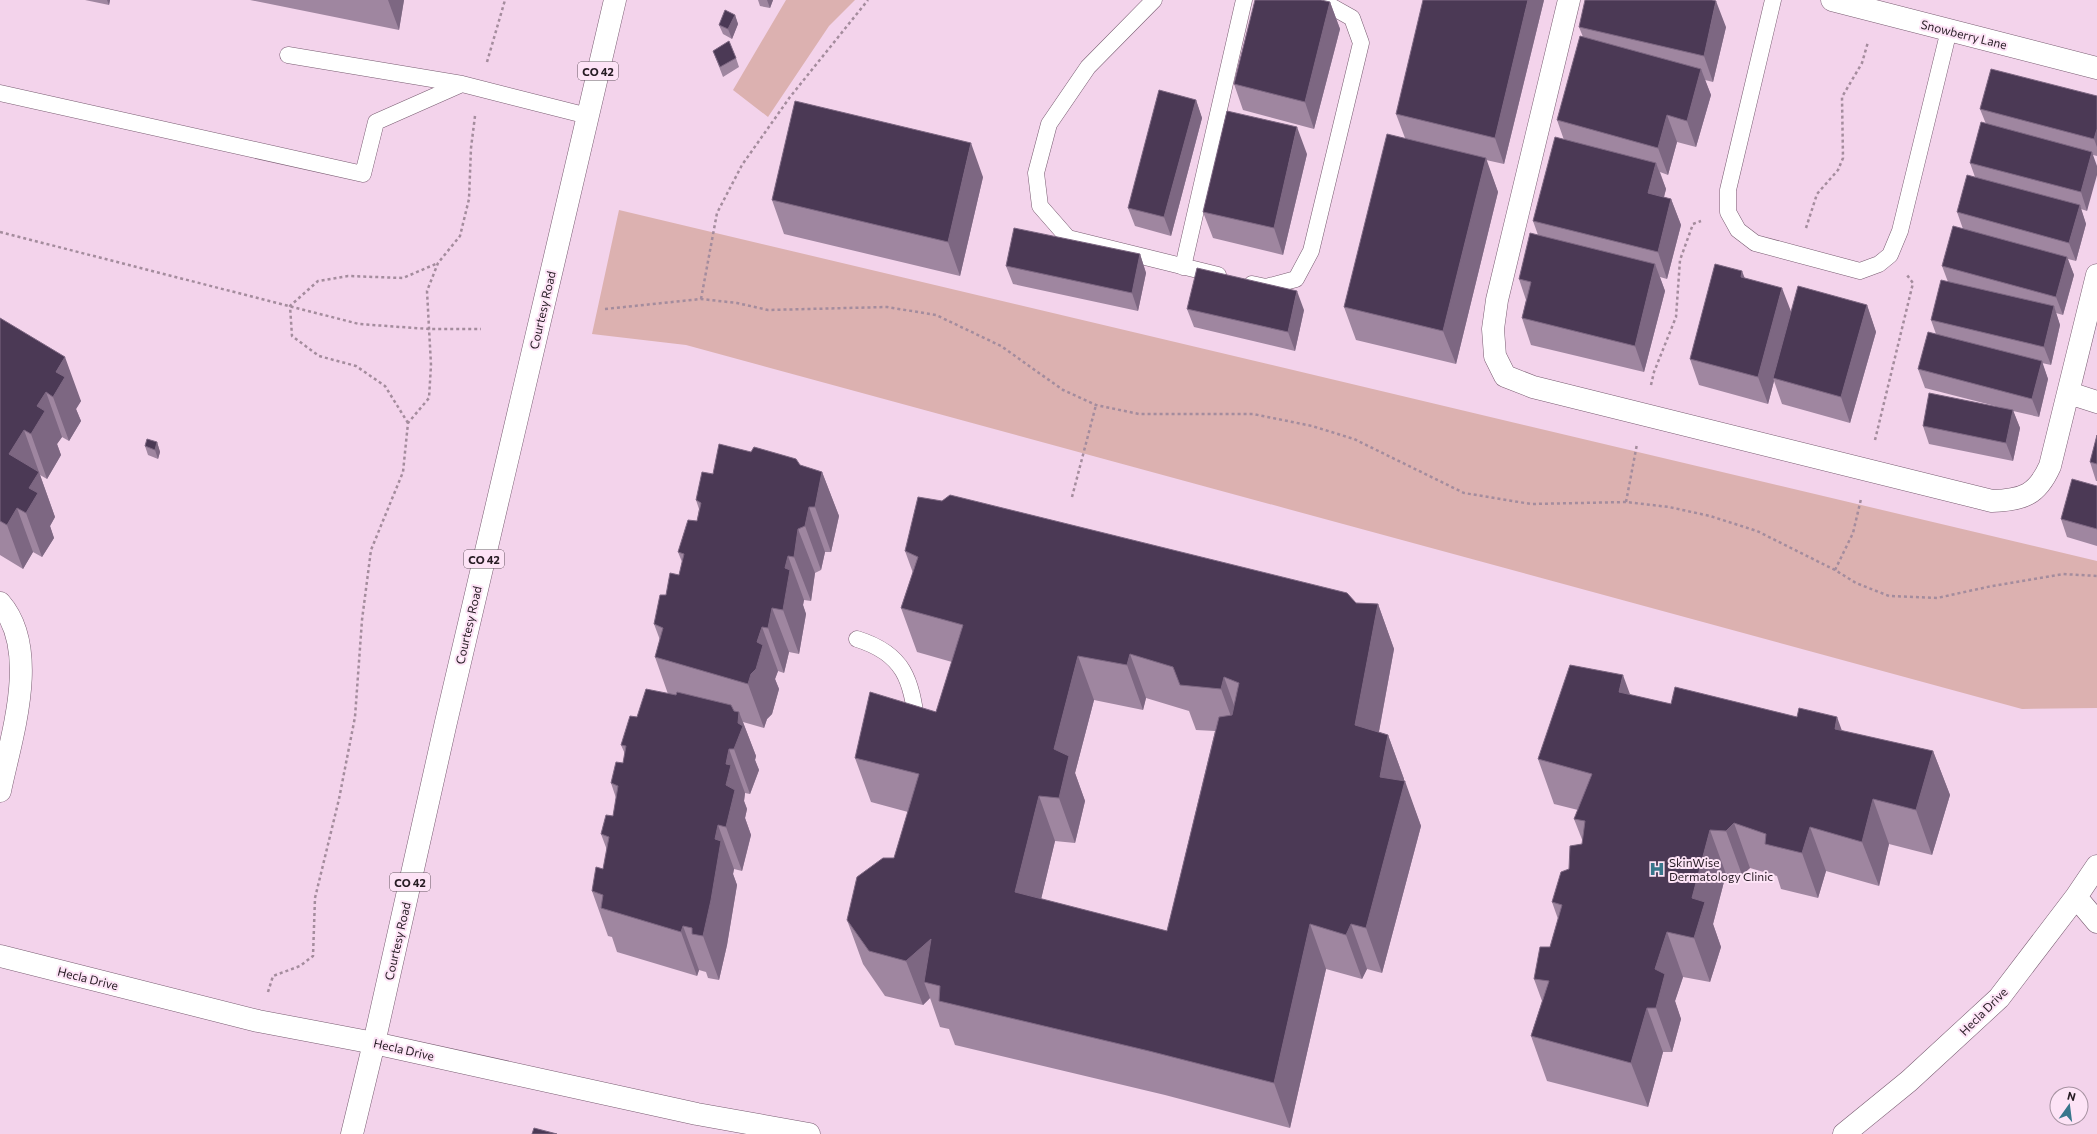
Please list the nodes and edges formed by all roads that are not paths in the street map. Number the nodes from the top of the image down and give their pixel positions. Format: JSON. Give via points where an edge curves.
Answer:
{"nodes":[{"id":1,"x":615,"y":0,"type":"edge"},
{"id":2,"x":1154,"y":0,"type":"edge"},
{"id":3,"x":1244,"y":0,"type":"edge"},
{"id":4,"x":1320,"y":0,"type":"edge"},
{"id":5,"x":1569,"y":0,"type":"edge"},
{"id":6,"x":1773,"y":0,"type":"edge"},
{"id":7,"x":1832,"y":0,"type":"edge"},
{"id":8,"x":1877,"y":6,"type":"edge"},
{"id":9,"x":1949,"y":30,"type":"junction"},
{"id":10,"x":288,"y":55,"type":"dead end"},
{"id":11,"x":2097,"y":68,"type":"edge"},
{"id":12,"x":462,"y":84,"type":"junction"},
{"id":13,"x":0,"y":93,"type":"edge"},
{"id":14,"x":588,"y":116,"type":"junction"},
{"id":15,"x":1183,"y":267,"type":"junction"},
{"id":16,"x":2097,"y":275,"type":"edge"},
{"id":17,"x":2069,"y":393,"type":"junction"},
{"id":18,"x":2097,"y":402,"type":"edge"},
{"id":19,"x":0,"y":603,"type":"edge"},
{"id":20,"x":857,"y":639,"type":"dead end"},
{"id":21,"x":917,"y":725,"type":"edge"},
{"id":22,"x":0,"y":791,"type":"edge"},
{"id":23,"x":2097,"y":866,"type":"edge"},
{"id":24,"x":2076,"y":897,"type":"junction"},
{"id":25,"x":2097,"y":922,"type":"edge"},
{"id":26,"x":0,"y":956,"type":"edge"},
{"id":27,"x":374,"y":1042,"type":"junction"},
{"id":28,"x":352,"y":1134,"type":"edge"},
{"id":29,"x":809,"y":1134,"type":"edge"},
{"id":30,"x":1844,"y":1134,"type":"edge"}],
"edges":[{"from":1,"to":14,"type":"street","name":"Courtesy Road","number":"CO 42"},
{"from":2,"to":15,"type":"lane","via":[[1088,67],[1049,124],[1036,173],[1040,206],[1068,238]]},
{"from":3,"to":15,"type":"lane"},
{"from":4,"to":15,"type":"lane","via":[[1352,18],[1361,43],[1311,251],[1296,279],[1266,287]]},
{"from":5,"to":17,"type":"street","via":[[1497,300],[1493,329],[1494,356],[1505,376],[1533,387],[1992,501],[2015,500],[2032,492],[2044,481]]},
{"from":6,"to":9,"type":"lane","via":[[1728,190],[1728,212],[1738,230],[1755,243],[1860,271],[1878,264],[1890,255],[1900,231]]},
{"from":7,"to":8,"type":"street","name":"Snowberry Lane"},
{"from":8,"to":9,"type":"street","name":"Snowberry Lane"},
{"from":9,"to":11,"type":"street","name":"Snowberry Lane"},
{"from":10,"to":12,"type":"lane"},
{"from":12,"to":13,"type":"lane","via":[[376,122],[364,174]]},
{"from":12,"to":14,"type":"lane"},
{"from":14,"to":27,"type":"street","name":"Courtesy Road","number":"CO 42"},
{"from":16,"to":17,"type":"street"},
{"from":17,"to":18,"type":"street"},
{"from":19,"to":22,"type":"street","via":[[7,611],[17,633],[21,668],[18,704]]},
{"from":20,"to":21,"type":"lane","via":[[875,644],[894,657],[913,694]]},
{"from":23,"to":24,"type":"street","name":"Hecla Drive"},
{"from":24,"to":25,"type":"street"},
{"from":24,"to":30,"type":"street","name":"Hecla Drive","via":[[1999,998],[1909,1081]]},
{"from":26,"to":27,"type":"street","name":"Hecla Drive","via":[[258,1021]]},
{"from":27,"to":28,"type":"street","name":"Courtesy Road","number":"CO 42"},
{"from":27,"to":29,"type":"street","name":"Hecla Drive","via":[[697,1114]]}]}
